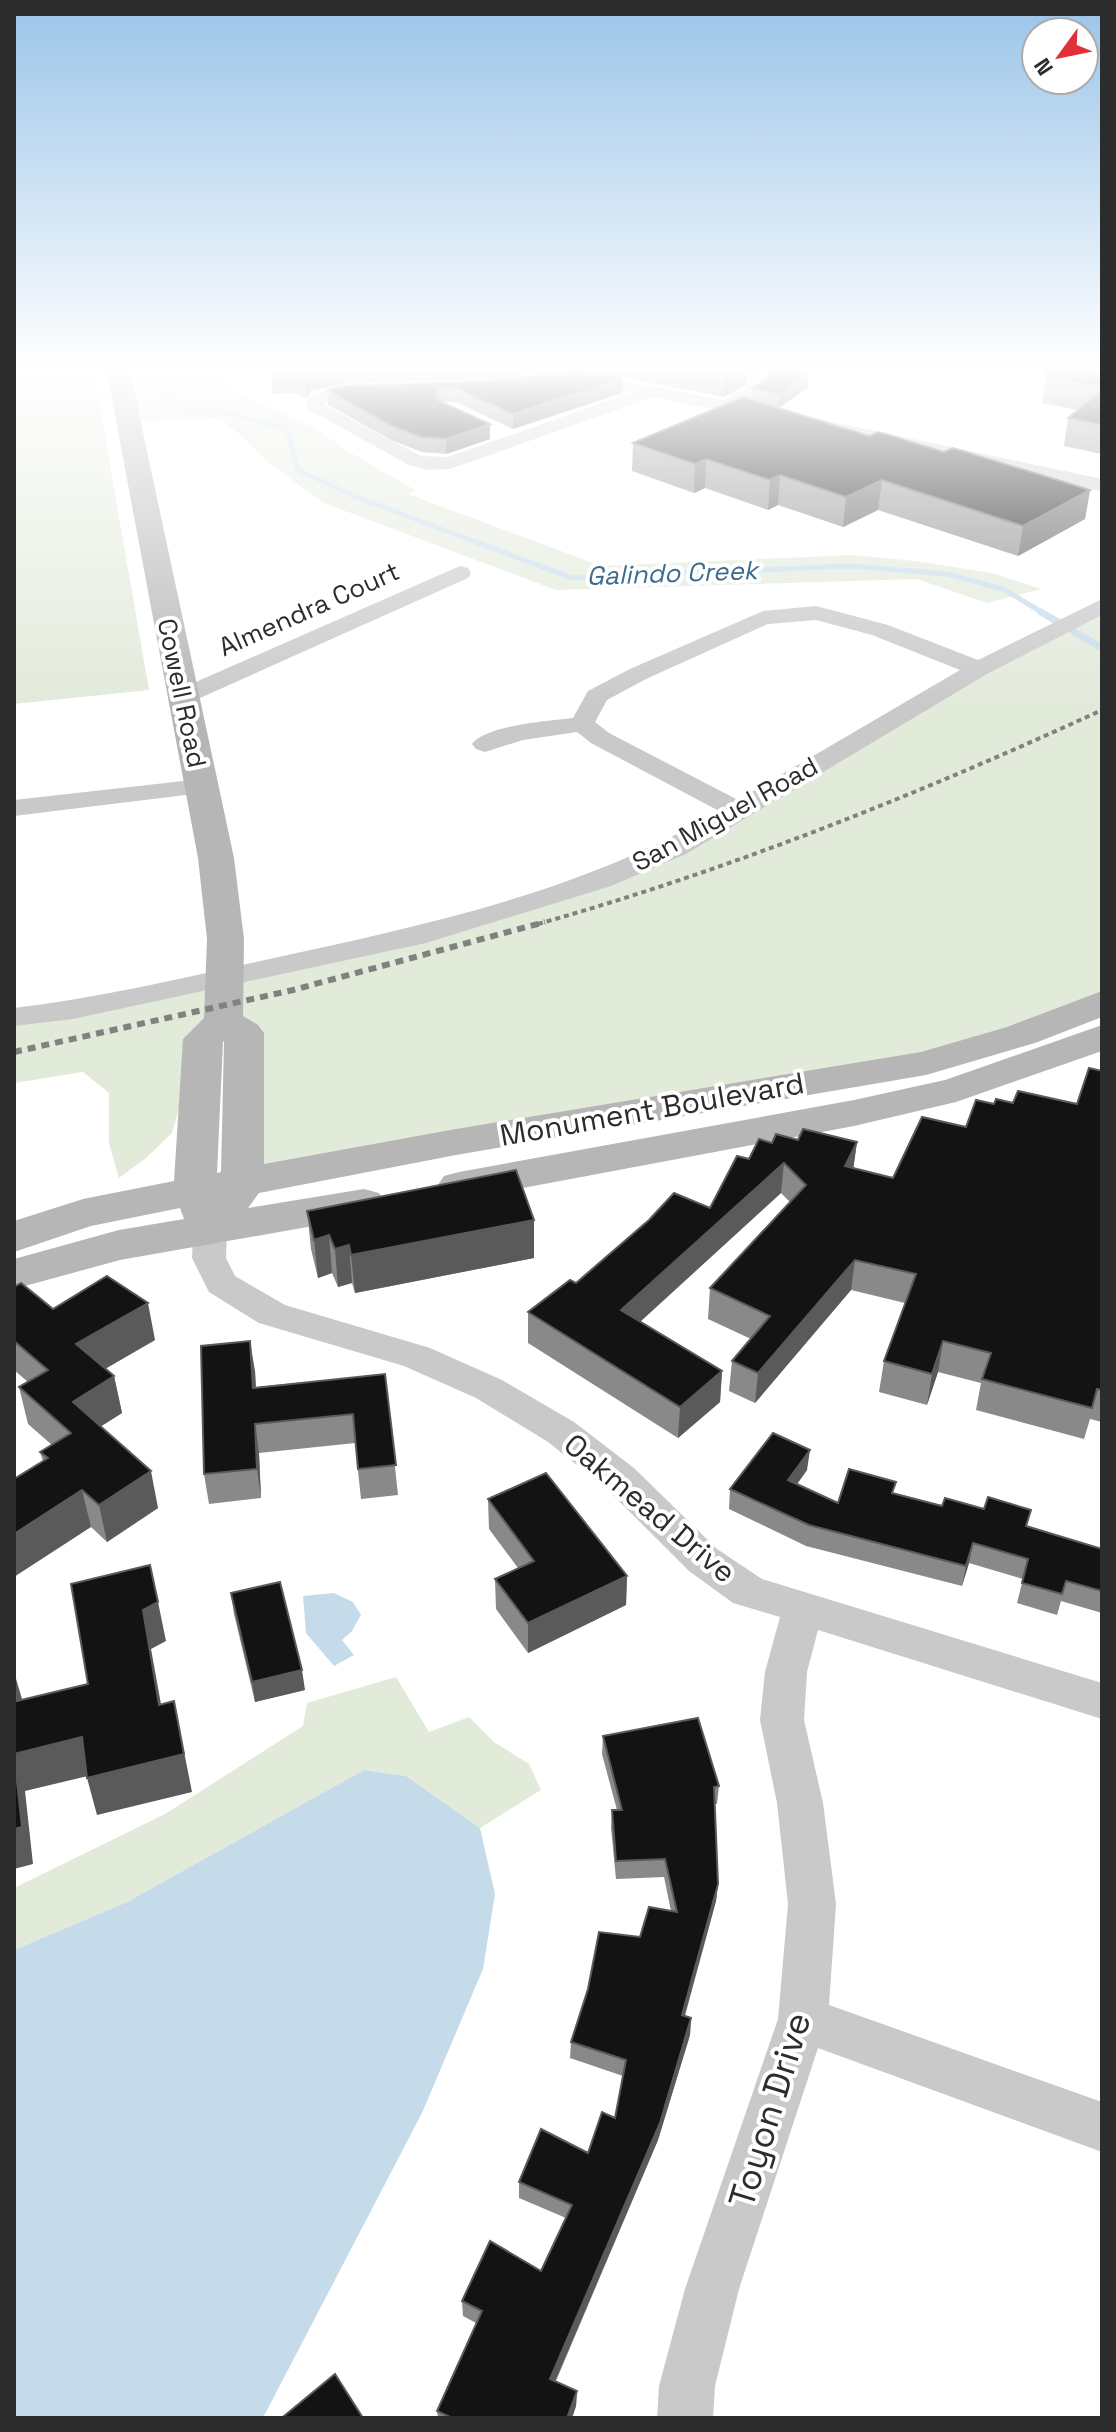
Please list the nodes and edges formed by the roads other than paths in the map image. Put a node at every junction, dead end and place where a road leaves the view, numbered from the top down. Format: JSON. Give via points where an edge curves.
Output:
{"nodes":[{"id":1,"x":139,"y":480,"type":"edge"},
{"id":2,"x":1081,"y":480,"type":"edge"},
{"id":3,"x":1102,"y":485,"type":"edge"},
{"id":4,"x":460,"y":573,"type":"dead end"},
{"id":5,"x":1102,"y":606,"type":"edge"},
{"id":6,"x":979,"y":669,"type":"junction"},
{"id":7,"x":182,"y":697,"type":"junction"},
{"id":8,"x":582,"y":724,"type":"junction"},
{"id":9,"x":485,"y":744,"type":"dead end"},
{"id":10,"x":201,"y":787,"type":"junction"},
{"id":11,"x":14,"y":808,"type":"edge"},
{"id":12,"x":737,"y":810,"type":"junction"},
{"id":13,"x":228,"y":978,"type":"junction"},
{"id":14,"x":1102,"y":1003,"type":"edge"},
{"id":15,"x":14,"y":1017,"type":"edge"},
{"id":16,"x":223,"y":1021,"type":"junction"},
{"id":17,"x":1102,"y":1037,"type":"edge"},
{"id":18,"x":242,"y":1185,"type":"junction"},
{"id":19,"x":203,"y":1211,"type":"junction"},
{"id":20,"x":14,"y":1237,"type":"edge"},
{"id":21,"x":14,"y":1274,"type":"edge"},
{"id":22,"x":803,"y":1609,"type":"junction"},
{"id":23,"x":1102,"y":1701,"type":"edge"},
{"id":24,"x":803,"y":2019,"type":"junction"},
{"id":25,"x":1102,"y":2127,"type":"edge"},
{"id":26,"x":685,"y":2418,"type":"edge"}],
"edges":[{"from":1,"to":7,"type":"street","name":"Cowell Road"},
{"from":2,"to":3,"type":"street"},
{"from":4,"to":7,"type":"street","name":"Almendra Court"},
{"from":5,"to":6,"type":"street","name":"San Miguel Road"},
{"from":6,"to":8,"type":"street","via":[[880,630],[816,613],[763,618],[597,696]]},
{"from":6,"to":12,"type":"street","name":"San Miguel Road"},
{"from":7,"to":10,"type":"street","name":"Cowell Road"},
{"from":8,"to":9,"type":"street"},
{"from":8,"to":12,"type":"street"},
{"from":10,"to":11,"type":"street"},
{"from":10,"to":13,"type":"street","name":"Cowell Road","via":[[218,857]]},
{"from":12,"to":13,"type":"street","name":"San Miguel Road","via":[[676,848],[601,880],[426,934]]},
{"from":13,"to":15,"type":"street","name":"San Miguel Road"},
{"from":13,"to":16,"type":"street","name":"Cowell Road"},
{"from":14,"to":18,"type":"street","name":"Monument Boulevard","via":[[1021,1035],[926,1063],[456,1142]]},
{"from":16,"to":18,"type":"street","via":[[244,1033]]},
{"from":16,"to":19,"type":"street","name":"Cowell Road","via":[[203,1039]]},
{"from":17,"to":19,"type":"street","name":"Monument Boulevard","via":[[956,1090],[839,1116],[410,1195]]},
{"from":18,"to":19,"type":"street"},
{"from":19,"to":20,"type":"street","via":[[83,1213]]},
{"from":19,"to":21,"type":"street","via":[[119,1245]]},
{"from":19,"to":22,"type":"street","name":"Oakmead Drive","via":[[209,1258],[221,1284],[272,1314],[417,1357],[489,1389],[561,1432],[620,1478],[703,1560],[748,1591]]},
{"from":22,"to":23,"type":"street","name":"Oakmead Drive"},
{"from":22,"to":24,"type":"street","name":"Toyon Drive","via":[[786,1672],[782,1720],[800,1803],[812,1904]]},
{"from":24,"to":25,"type":"street"},
{"from":24,"to":26,"type":"street","name":"Toyon Drive","via":[[712,2289],[687,2386]]}]}
